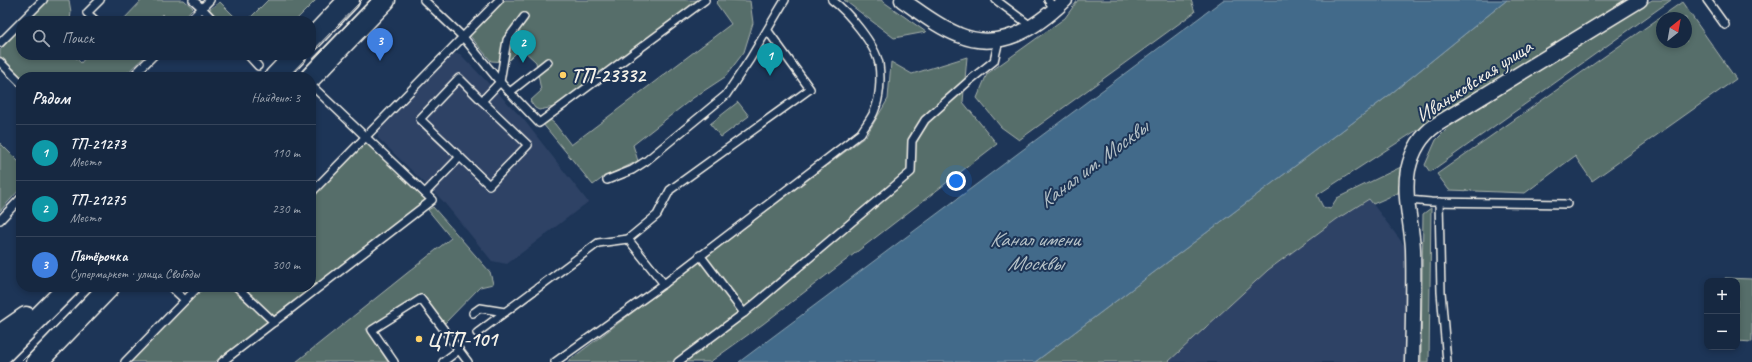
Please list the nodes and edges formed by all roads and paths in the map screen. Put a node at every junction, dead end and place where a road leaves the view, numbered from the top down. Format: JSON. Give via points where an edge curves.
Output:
{"nodes":[{"id":1,"x":43,"y":0,"type":"edge"},
{"id":2,"x":100,"y":0,"type":"edge"},
{"id":3,"x":193,"y":0,"type":"edge"},
{"id":4,"x":210,"y":0,"type":"edge"},
{"id":5,"x":349,"y":0,"type":"edge"},
{"id":6,"x":385,"y":0,"type":"edge"},
{"id":7,"x":424,"y":0,"type":"edge"},
{"id":8,"x":499,"y":0,"type":"edge"},
{"id":9,"x":705,"y":0,"type":"edge"},
{"id":10,"x":786,"y":0,"type":"edge"},
{"id":11,"x":832,"y":0,"type":"edge"},
{"id":12,"x":902,"y":0,"type":"edge"},
{"id":13,"x":996,"y":0,"type":"edge"},
{"id":14,"x":1640,"y":0,"type":"edge"},
{"id":15,"x":1707,"y":0,"type":"edge"},
{"id":16,"x":1056,"y":3,"type":"edge"},
{"id":17,"x":202,"y":8,"type":"junction"},
{"id":18,"x":28,"y":16,"type":"edge"},
{"id":19,"x":90,"y":16,"type":"edge"},
{"id":20,"x":194,"y":16,"type":"edge"},
{"id":21,"x":209,"y":16,"type":"edge"},
{"id":22,"x":524,"y":17,"type":"dead end"},
{"id":23,"x":1725,"y":25,"type":"dead end"},
{"id":24,"x":1032,"y":27,"type":"junction"},
{"id":25,"x":16,"y":28,"type":"edge"},
{"id":26,"x":768,"y":31,"type":"junction"},
{"id":27,"x":316,"y":35,"type":"edge"},
{"id":28,"x":463,"y":37,"type":"junction"},
{"id":29,"x":999,"y":40,"type":"junction"},
{"id":30,"x":0,"y":43,"type":"edge"},
{"id":31,"x":149,"y":60,"type":"edge"},
{"id":32,"x":253,"y":60,"type":"edge"},
{"id":33,"x":291,"y":60,"type":"edge"},
{"id":34,"x":0,"y":62,"type":"edge"},
{"id":35,"x":548,"y":62,"type":"dead end"},
{"id":36,"x":258,"y":66,"type":"dead end"},
{"id":37,"x":137,"y":72,"type":"edge"},
{"id":38,"x":280,"y":72,"type":"edge"},
{"id":39,"x":316,"y":72,"type":"edge"},
{"id":40,"x":16,"y":78,"type":"edge"},
{"id":41,"x":500,"y":82,"type":"junction"},
{"id":42,"x":316,"y":90,"type":"edge"},
{"id":43,"x":510,"y":92,"type":"junction"},
{"id":44,"x":482,"y":101,"type":"junction"},
{"id":45,"x":365,"y":137,"type":"junction"},
{"id":46,"x":460,"y":157,"type":"junction"},
{"id":47,"x":606,"y":180,"type":"dead end"},
{"id":48,"x":316,"y":188,"type":"edge"},
{"id":49,"x":425,"y":193,"type":"junction"},
{"id":50,"x":1408,"y":200,"type":"junction"},
{"id":51,"x":1440,"y":202,"type":"junction"},
{"id":52,"x":16,"y":203,"type":"edge"},
{"id":53,"x":1567,"y":204,"type":"dead end"},
{"id":54,"x":0,"y":220,"type":"edge"},
{"id":55,"x":628,"y":239,"type":"junction"},
{"id":56,"x":700,"y":255,"type":"junction"},
{"id":57,"x":664,"y":284,"type":"junction"},
{"id":58,"x":316,"y":290,"type":"edge"},
{"id":59,"x":62,"y":292,"type":"edge"},
{"id":60,"x":64,"y":292,"type":"edge"},
{"id":61,"x":104,"y":292,"type":"edge"},
{"id":62,"x":176,"y":292,"type":"edge"},
{"id":63,"x":193,"y":292,"type":"edge"},
{"id":64,"x":242,"y":292,"type":"edge"},
{"id":65,"x":313,"y":292,"type":"edge"},
{"id":66,"x":185,"y":300,"type":"junction"},
{"id":67,"x":505,"y":312,"type":"junction"},
{"id":68,"x":474,"y":313,"type":"dead end"},
{"id":69,"x":744,"y":313,"type":"junction"},
{"id":70,"x":274,"y":322,"type":"junction"},
{"id":71,"x":477,"y":333,"type":"dead end"},
{"id":72,"x":0,"y":335,"type":"edge"},
{"id":73,"x":59,"y":340,"type":"junction"},
{"id":74,"x":459,"y":350,"type":"junction"},
{"id":75,"x":0,"y":356,"type":"edge"},
{"id":76,"x":38,"y":362,"type":"edge"},
{"id":77,"x":44,"y":362,"type":"edge"},
{"id":78,"x":125,"y":362,"type":"edge"},
{"id":79,"x":222,"y":362,"type":"edge"},
{"id":80,"x":394,"y":362,"type":"edge"},
{"id":81,"x":443,"y":362,"type":"edge"},
{"id":82,"x":468,"y":362,"type":"edge"},
{"id":83,"x":555,"y":362,"type":"edge"},
{"id":84,"x":678,"y":362,"type":"edge"},
{"id":85,"x":1412,"y":362,"type":"edge"},
{"id":86,"x":1447,"y":362,"type":"edge"}],
"edges":[{"from":1,"to":18,"type":"lane"},
{"from":2,"to":19,"type":"lane","via":[[87,13]]},
{"from":3,"to":17,"type":"lane"},
{"from":4,"to":17,"type":"lane"},
{"from":5,"to":27,"type":"main road"},
{"from":6,"to":39,"type":"main road"},
{"from":7,"to":28,"type":"lane"},
{"from":8,"to":28,"type":"lane"},
{"from":9,"to":43,"type":"lane","via":[[539,123]]},
{"from":10,"to":26,"type":"lane"},
{"from":11,"to":56,"type":"lane","via":[[860,30],[879,64],[880,90],[874,112],[861,133]]},
{"from":12,"to":29,"type":"street","via":[[959,35],[983,41]]},
{"from":13,"to":24,"type":"lane"},
{"from":14,"to":50,"type":"street","name":"Иваньковская улица","via":[[1427,131],[1412,155],[1408,172]]},
{"from":15,"to":23,"type":"lane"},
{"from":16,"to":24,"type":"street"},
{"from":17,"to":20,"type":"lane"},
{"from":17,"to":21,"type":"lane"},
{"from":22,"to":41,"type":"lane","via":[[507,40]]},
{"from":24,"to":29,"type":"street","via":[[1016,36]]},
{"from":25,"to":30,"type":"lane"},
{"from":26,"to":47,"type":"lane","via":[[726,95],[632,170]]},
{"from":26,"to":55,"type":"lane","via":[[810,89],[670,190],[657,215]]},
{"from":28,"to":41,"type":"lane"},
{"from":28,"to":45,"type":"lane"},
{"from":29,"to":69,"type":"lane","via":[[994,61],[925,120],[912,141],[911,172]]},
{"from":31,"to":37,"type":"lane"},
{"from":32,"to":36,"type":"lane"},
{"from":33,"to":38,"type":"main road"},
{"from":34,"to":40,"type":"lane"},
{"from":35,"to":43,"type":"lane"},
{"from":41,"to":43,"type":"lane"},
{"from":41,"to":44,"type":"lane"},
{"from":42,"to":45,"type":"lane"},
{"from":44,"to":46,"type":"lane","via":[[459,78],[420,119]]},
{"from":44,"to":46,"type":"lane","via":[[528,145],[489,185]]},
{"from":45,"to":48,"type":"lane"},
{"from":45,"to":49,"type":"lane"},
{"from":46,"to":49,"type":"lane"},
{"from":49,"to":58,"type":"lane","via":[[432,200]]},
{"from":50,"to":51,"type":"lane"},
{"from":50,"to":85,"type":"street","name":"Иваньковская улица","via":[[1413,250]]},
{"from":51,"to":53,"type":"lane"},
{"from":51,"to":86,"type":"lane","via":[[1441,299]]},
{"from":52,"to":54,"type":"lane"},
{"from":55,"to":57,"type":"lane"},
{"from":55,"to":67,"type":"lane","via":[[598,243]]},
{"from":56,"to":57,"type":"lane"},
{"from":56,"to":69,"type":"lane"},
{"from":57,"to":83,"type":"lane"},
{"from":59,"to":72,"type":"main road"},
{"from":60,"to":75,"type":"main road"},
{"from":61,"to":73,"type":"main road"},
{"from":62,"to":66,"type":"lane"},
{"from":63,"to":66,"type":"lane"},
{"from":64,"to":70,"type":"lane"},
{"from":65,"to":70,"type":"lane"},
{"from":66,"to":78,"type":"lane"},
{"from":67,"to":68,"type":"lane","via":[[480,308]]},
{"from":67,"to":71,"type":"lane"},
{"from":69,"to":84,"type":"lane"},
{"from":70,"to":79,"type":"lane"},
{"from":73,"to":76,"type":"main road"},
{"from":73,"to":77,"type":"main road"},
{"from":74,"to":80,"type":"lane","via":[[421,299],[372,330]]},
{"from":74,"to":81,"type":"lane"},
{"from":74,"to":82,"type":"lane"}]}
